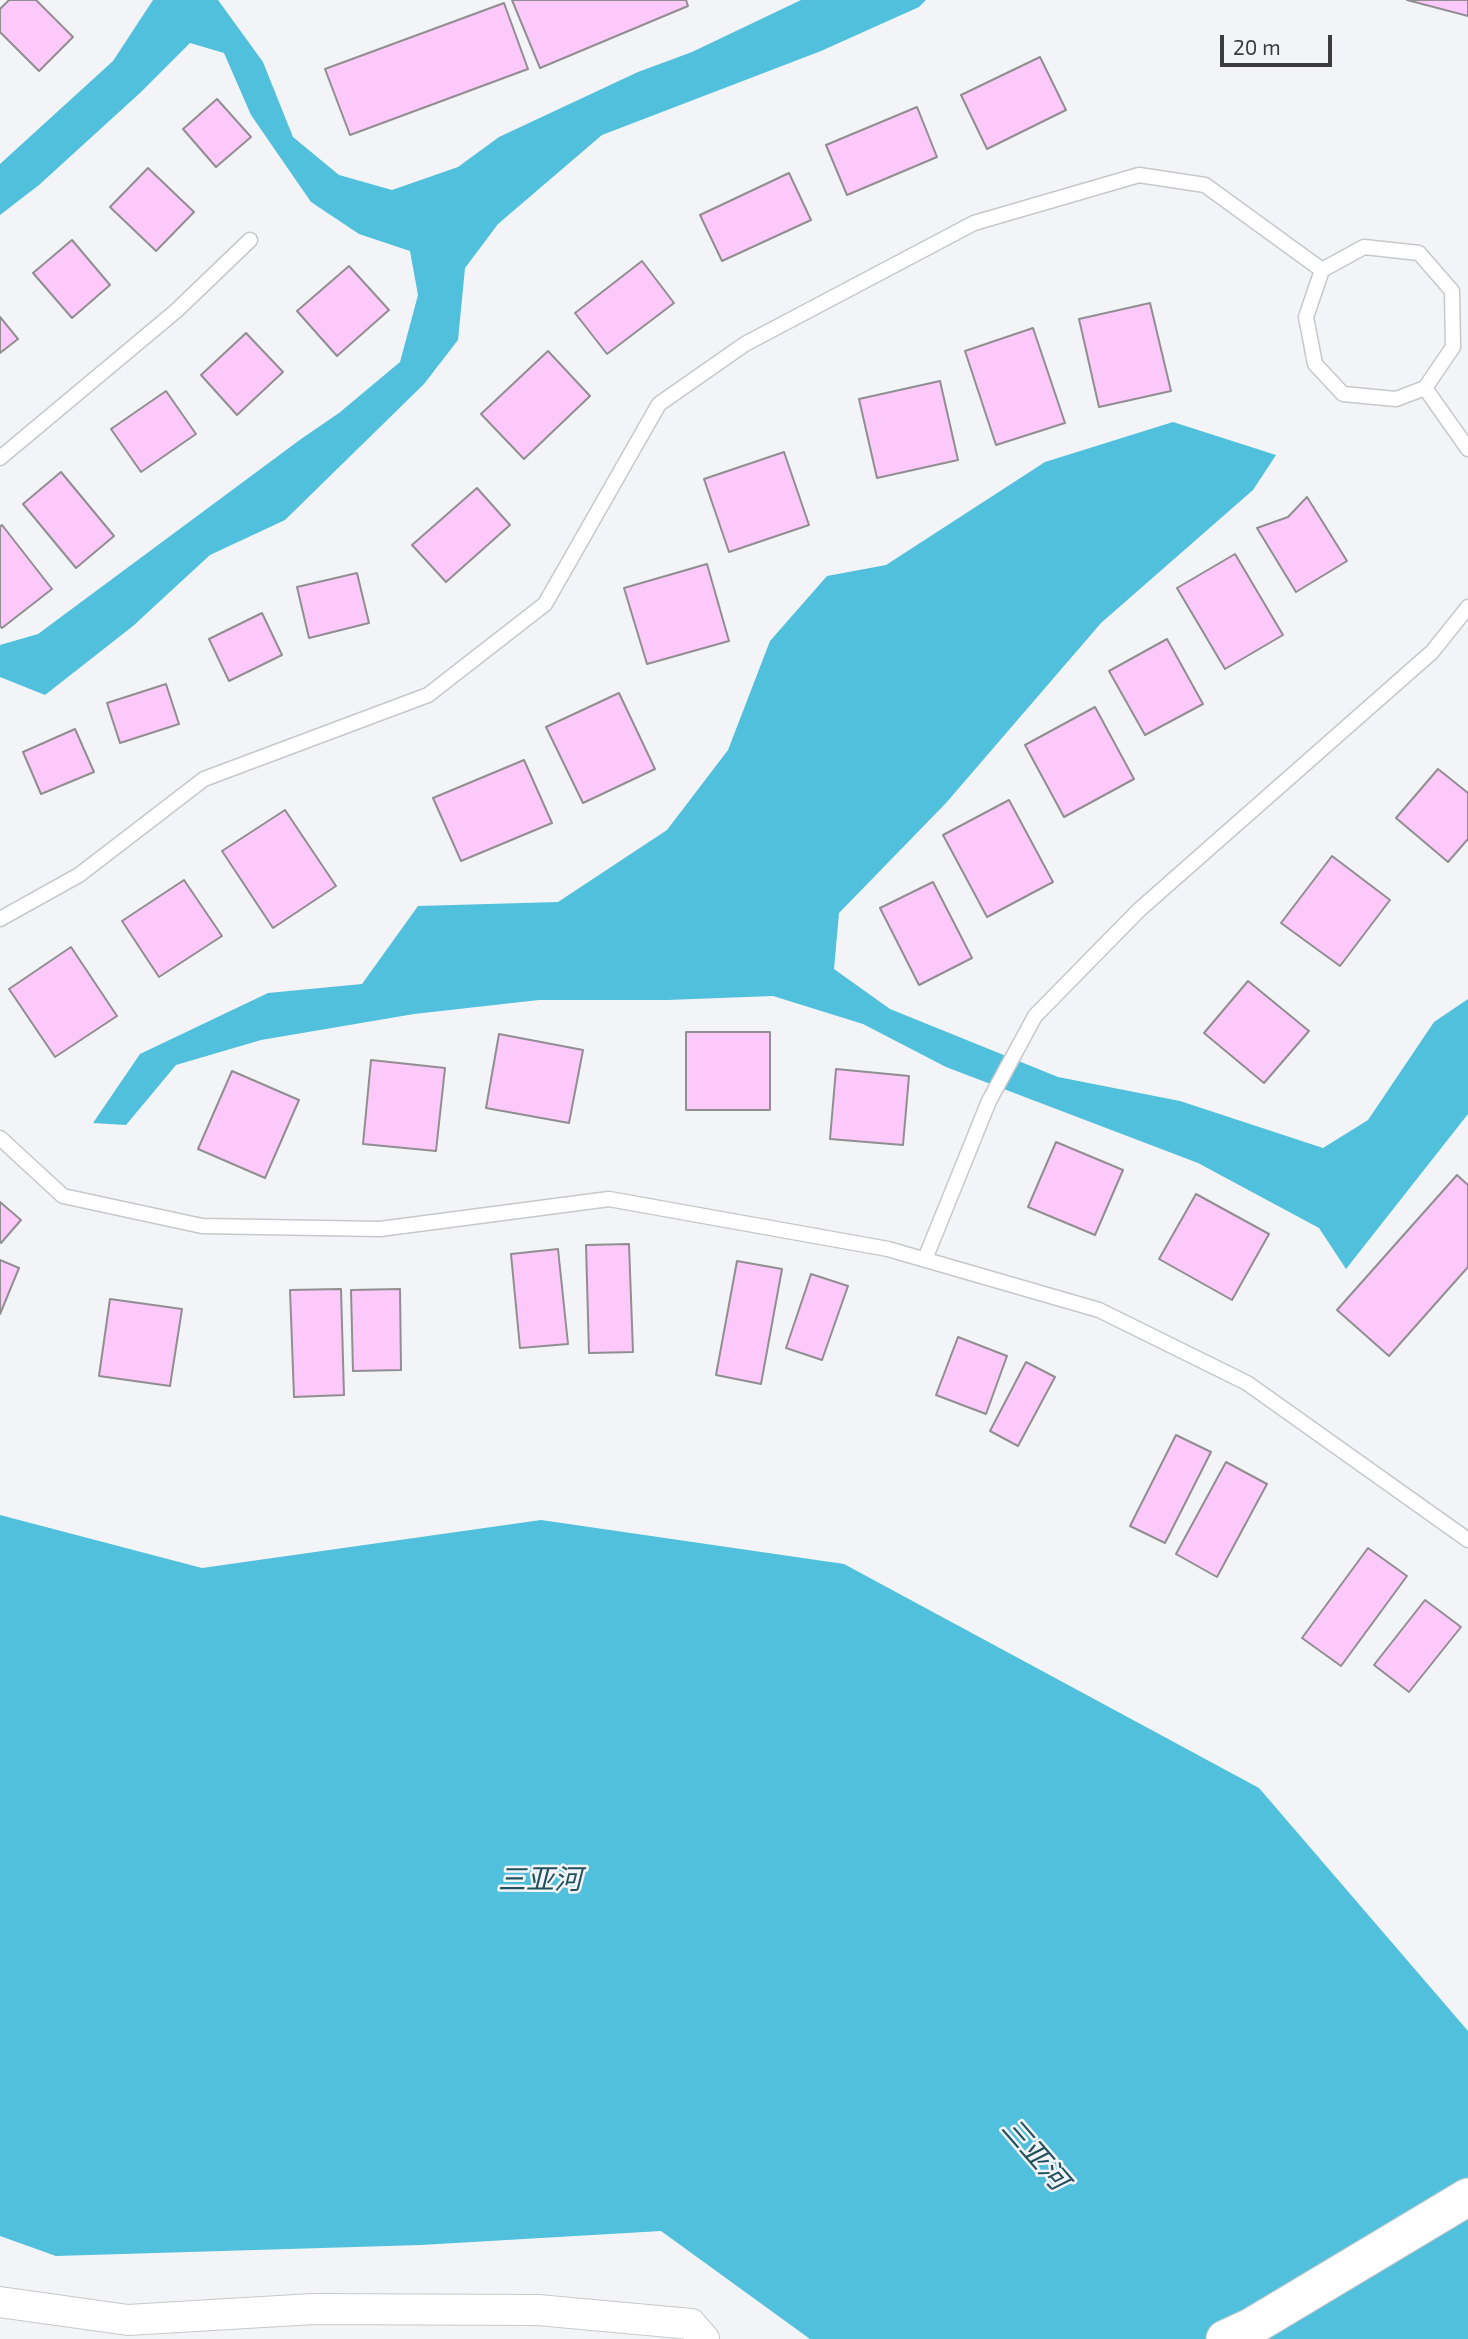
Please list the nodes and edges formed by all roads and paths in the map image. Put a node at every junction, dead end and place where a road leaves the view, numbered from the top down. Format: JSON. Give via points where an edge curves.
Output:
{"nodes":[{"id":1,"x":250,"y":240,"type":"dead end"},
{"id":2,"x":1322,"y":270,"type":"junction"},
{"id":3,"x":1425,"y":388,"type":"junction"},
{"id":4,"x":1468,"y":449,"type":"edge"},
{"id":5,"x":0,"y":458,"type":"edge"},
{"id":6,"x":1468,"y":607,"type":"edge"},
{"id":7,"x":0,"y":919,"type":"edge"},
{"id":8,"x":0,"y":1138,"type":"edge"},
{"id":9,"x":925,"y":1259,"type":"junction"},
{"id":10,"x":1468,"y":1540,"type":"edge"},
{"id":11,"x":1468,"y":2197,"type":"edge"},
{"id":12,"x":0,"y":2302,"type":"edge"},
{"id":13,"x":704,"y":2339,"type":"edge"},
{"id":14,"x":1225,"y":2339,"type":"edge"}],
"edges":[{"from":1,"to":5,"type":"lane","via":[[176,311]]},
{"from":2,"to":3,"type":"lane","via":[[1306,317],[1315,364],[1343,394],[1396,399]]},
{"from":2,"to":3,"type":"lane","via":[[1364,247],[1419,253],[1436,272],[1452,291],[1453,347]]},
{"from":2,"to":7,"type":"lane","via":[[1205,185],[1139,175],[974,223],[746,344],[659,404],[545,604],[428,695],[204,779],[79,875]]},
{"from":3,"to":4,"type":"lane"},
{"from":6,"to":9,"type":"lane","via":[[1432,652],[1139,909],[1035,1016],[989,1101]]},
{"from":8,"to":9,"type":"lane","via":[[62,1196],[202,1226],[380,1229],[609,1199]]},
{"from":9,"to":10,"type":"lane","via":[[1099,1310],[1247,1383]]},
{"from":11,"to":14,"type":"street"},
{"from":12,"to":13,"type":"street","via":[[128,2320],[313,2309],[538,2310],[691,2324]]}]}
